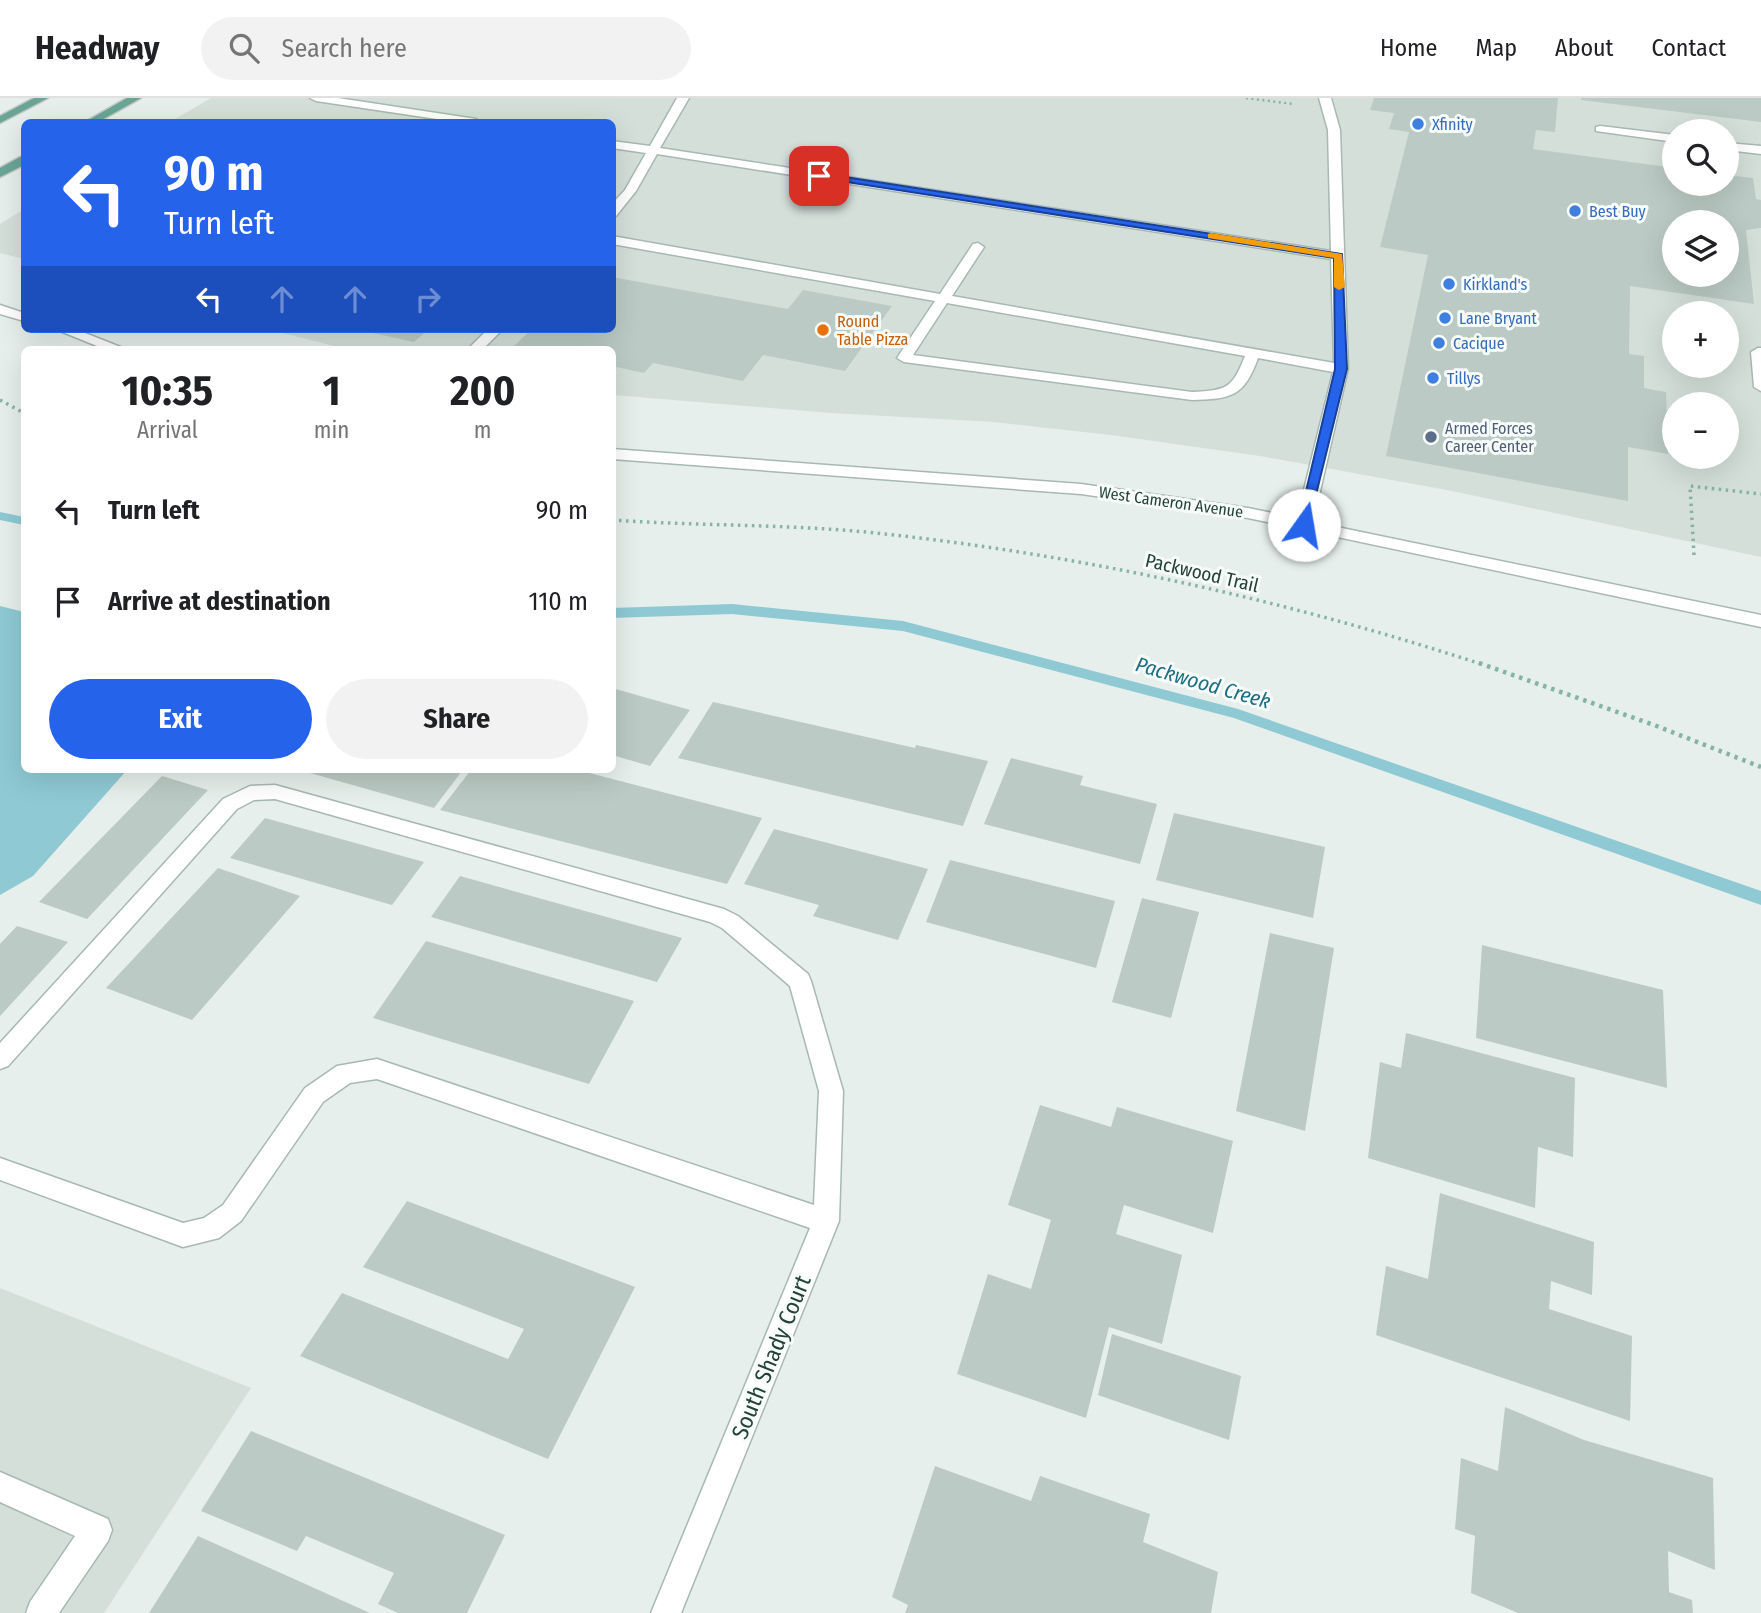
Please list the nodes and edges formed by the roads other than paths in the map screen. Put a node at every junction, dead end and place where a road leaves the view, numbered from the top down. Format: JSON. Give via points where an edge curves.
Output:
{"nodes":[{"id":1,"x":42,"y":98,"type":"edge"},
{"id":2,"x":135,"y":98,"type":"edge"},
{"id":3,"x":316,"y":98,"type":"edge"},
{"id":4,"x":425,"y":98,"type":"edge"},
{"id":5,"x":682,"y":98,"type":"edge"},
{"id":6,"x":1325,"y":98,"type":"edge"},
{"id":7,"x":405,"y":112,"type":"junction"},
{"id":8,"x":96,"y":119,"type":"edge"},
{"id":9,"x":394,"y":119,"type":"edge"},
{"id":10,"x":455,"y":119,"type":"edge"},
{"id":11,"x":0,"y":120,"type":"edge"},
{"id":12,"x":1600,"y":130,"type":"dead end"},
{"id":13,"x":1662,"y":137,"type":"edge"},
{"id":14,"x":616,"y":145,"type":"edge"},
{"id":15,"x":1739,"y":147,"type":"edge"},
{"id":16,"x":654,"y":150,"type":"junction"},
{"id":17,"x":1761,"y":150,"type":"edge"},
{"id":18,"x":21,"y":162,"type":"edge"},
{"id":19,"x":0,"y":173,"type":"edge"},
{"id":20,"x":616,"y":189,"type":"edge"},
{"id":21,"x":630,"y":191,"type":"junction"},
{"id":22,"x":616,"y":208,"type":"edge"},
{"id":23,"x":616,"y":241,"type":"edge"},
{"id":24,"x":978,"y":247,"type":"dead end"},
{"id":25,"x":1339,"y":256,"type":"junction"},
{"id":26,"x":943,"y":300,"type":"junction"},
{"id":27,"x":0,"y":309,"type":"edge"},
{"id":28,"x":21,"y":316,"type":"edge"},
{"id":29,"x":73,"y":333,"type":"edge"},
{"id":30,"x":492,"y":333,"type":"edge"},
{"id":31,"x":110,"y":346,"type":"edge"},
{"id":32,"x":478,"y":346,"type":"edge"},
{"id":33,"x":1761,"y":352,"type":"edge"},
{"id":34,"x":1253,"y":353,"type":"junction"},
{"id":35,"x":1341,"y":369,"type":"junction"},
{"id":36,"x":1761,"y":387,"type":"edge"},
{"id":37,"x":616,"y":454,"type":"edge"},
{"id":38,"x":1304,"y":525,"type":"junction"},
{"id":39,"x":1761,"y":621,"type":"edge"},
{"id":40,"x":0,"y":1059,"type":"edge"},
{"id":41,"x":0,"y":1169,"type":"edge"},
{"id":42,"x":826,"y":1221,"type":"junction"},
{"id":43,"x":0,"y":1487,"type":"edge"},
{"id":44,"x":41,"y":1613,"type":"edge"},
{"id":45,"x":666,"y":1613,"type":"edge"}],
"edges":[{"from":1,"to":11,"type":"main road"},
{"from":2,"to":8,"type":"main road"},
{"from":3,"to":7,"type":"street"},
{"from":4,"to":7,"type":"street"},
{"from":5,"to":16,"type":"street"},
{"from":6,"to":25,"type":"street","via":[[1334,130]]},
{"from":7,"to":9,"type":"street"},
{"from":7,"to":10,"type":"street"},
{"from":12,"to":13,"type":"street"},
{"from":14,"to":16,"type":"street"},
{"from":15,"to":17,"type":"street"},
{"from":16,"to":21,"type":"street"},
{"from":16,"to":25,"type":"street"},
{"from":18,"to":19,"type":"main road"},
{"from":20,"to":21,"type":"street"},
{"from":21,"to":22,"type":"street"},
{"from":23,"to":26,"type":"street"},
{"from":24,"to":26,"type":"street"},
{"from":25,"to":35,"type":"street"},
{"from":26,"to":34,"type":"street"},
{"from":26,"to":34,"type":"street","via":[[904,358],[1192,396],[1224,395],[1241,385]]},
{"from":27,"to":28,"type":"street"},
{"from":29,"to":31,"type":"street"},
{"from":30,"to":32,"type":"street"},
{"from":33,"to":36,"type":"street"},
{"from":34,"to":35,"type":"street"},
{"from":35,"to":38,"type":"street"},
{"from":37,"to":38,"type":"street","name":"West Cameron Avenue","via":[[1081,489]]},
{"from":38,"to":39,"type":"street","name":"West Cameron Avenue"},
{"from":40,"to":42,"type":"street","name":"South Shady Court","via":[[230,804],[250,793],[275,792],[730,922],[800,981],[831,1091]]},
{"from":41,"to":42,"type":"street","via":[[183,1235],[210,1229],[232,1213],[314,1095],[345,1073],[377,1069]]},
{"from":42,"to":45,"type":"street","name":"South Shady Court"},
{"from":43,"to":44,"type":"street","via":[[97,1530]]}]}
